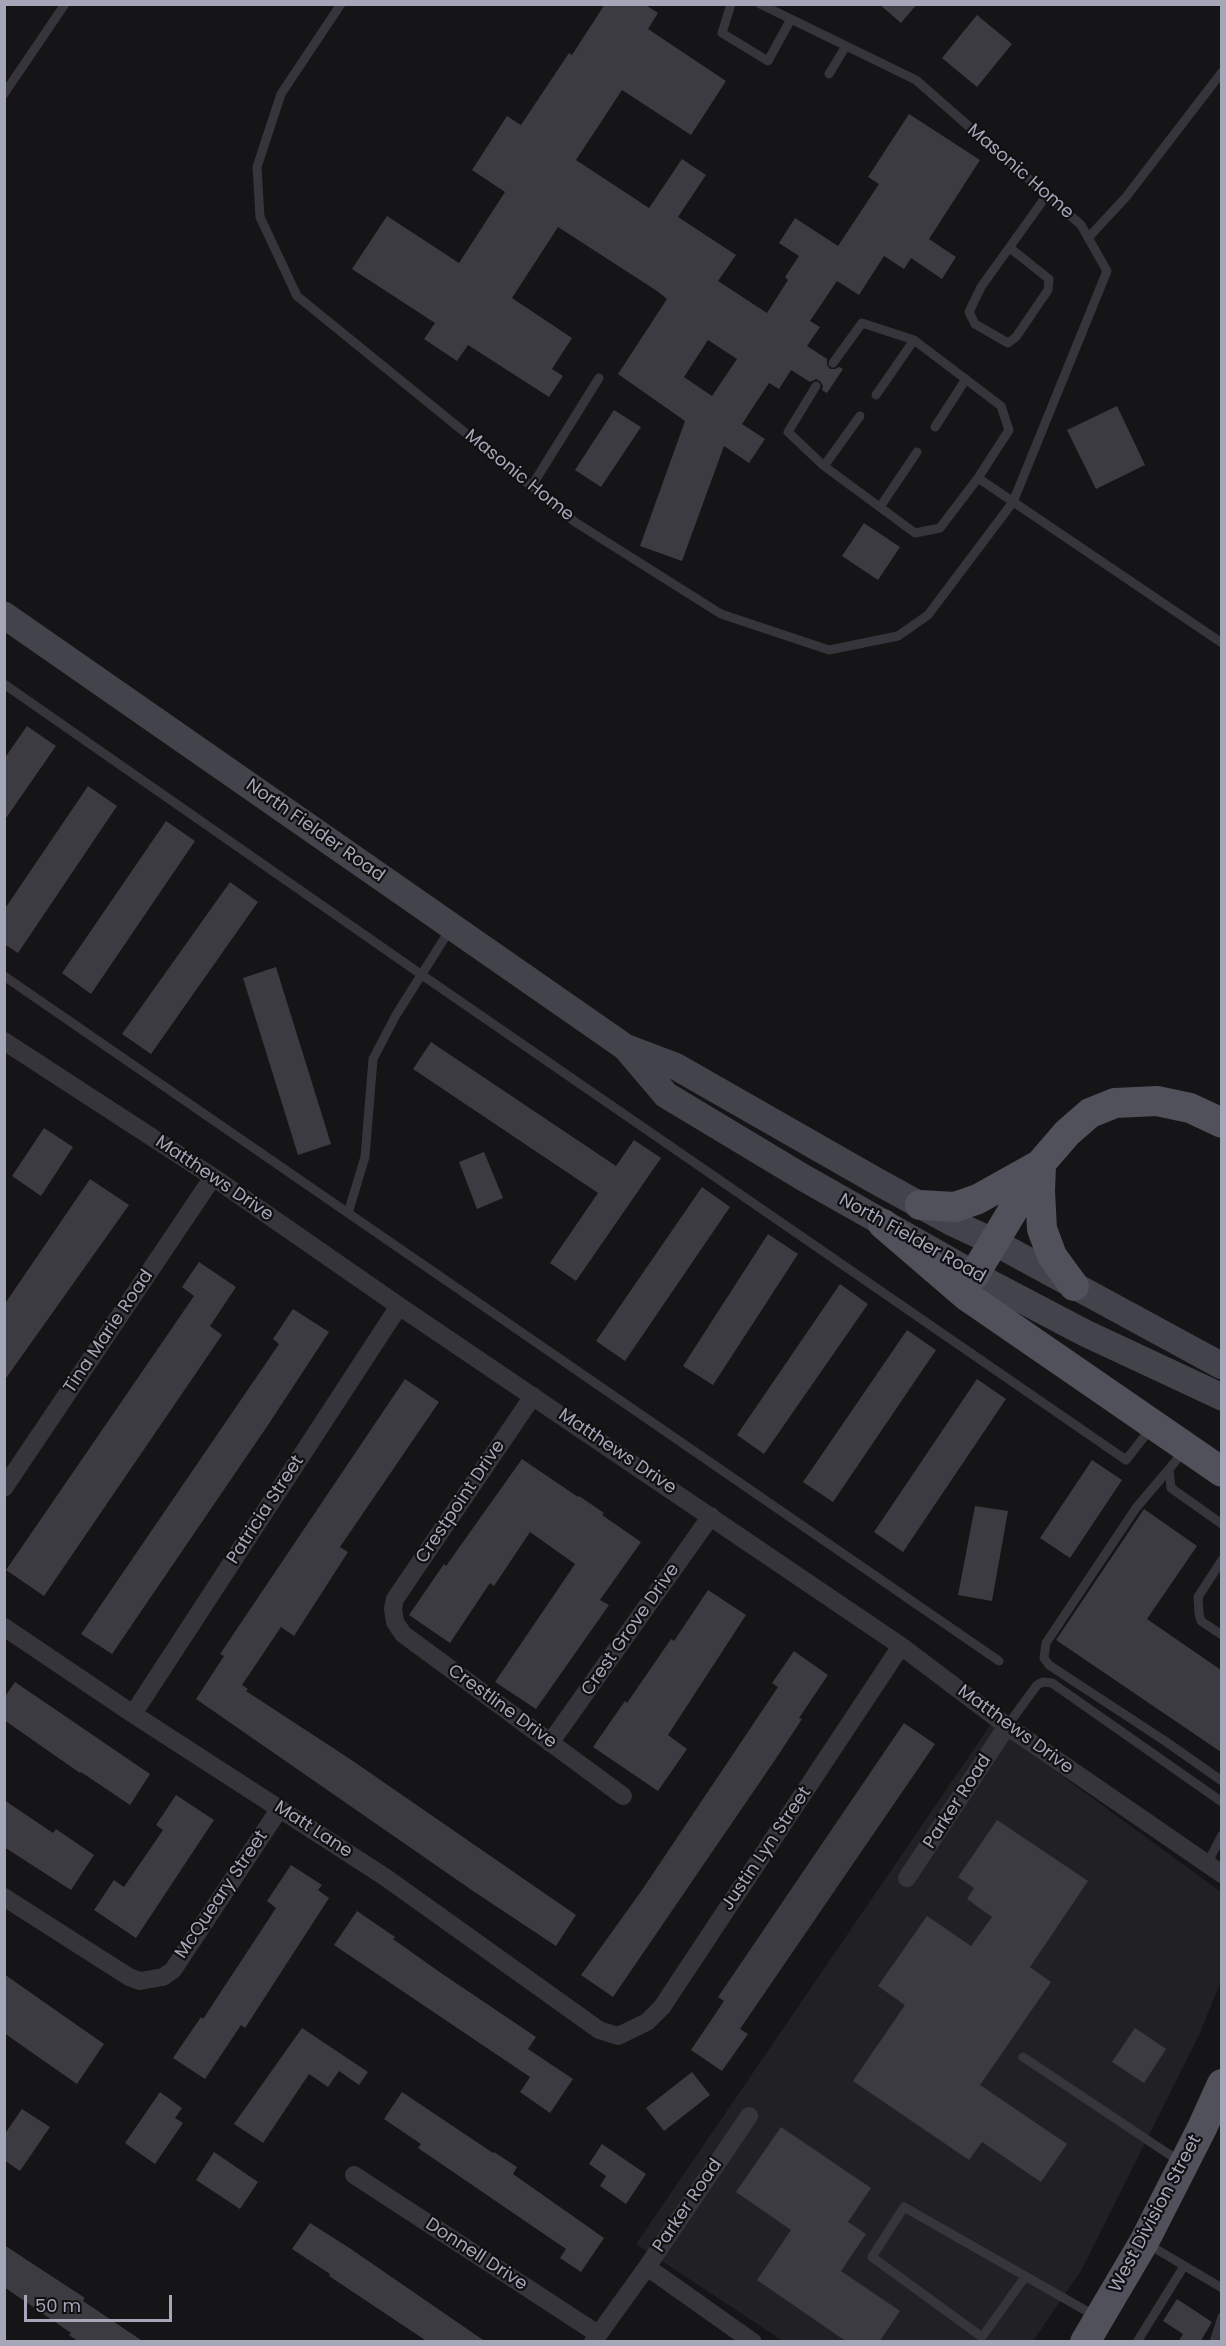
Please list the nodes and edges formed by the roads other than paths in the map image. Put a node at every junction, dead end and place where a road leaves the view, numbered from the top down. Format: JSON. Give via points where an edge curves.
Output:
{"nodes":[{"id":1,"x":66,"y":4,"type":"edge"},
{"id":2,"x":731,"y":4,"type":"edge"},
{"id":3,"x":760,"y":4,"type":"edge"},
{"id":4,"x":340,"y":5,"type":"edge"},
{"id":5,"x":791,"y":19,"type":"junction"},
{"id":6,"x":846,"y":46,"type":"junction"},
{"id":7,"x":1221,"y":72,"type":"edge"},
{"id":8,"x":829,"y":74,"type":"dead end"},
{"id":9,"x":4,"y":94,"type":"edge"},
{"id":10,"x":1047,"y":195,"type":"junction"},
{"id":11,"x":1088,"y":238,"type":"junction"},
{"id":12,"x":1010,"y":248,"type":"junction"},
{"id":13,"x":914,"y":340,"type":"junction"},
{"id":14,"x":833,"y":363,"type":"dead end"},
{"id":15,"x":599,"y":378,"type":"dead end"},
{"id":16,"x":966,"y":379,"type":"junction"},
{"id":17,"x":816,"y":386,"type":"dead end"},
{"id":18,"x":876,"y":395,"type":"dead end"},
{"id":19,"x":860,"y":416,"type":"dead end"},
{"id":20,"x":935,"y":427,"type":"dead end"},
{"id":21,"x":917,"y":452,"type":"dead end"},
{"id":22,"x":824,"y":466,"type":"junction"},
{"id":23,"x":978,"y":478,"type":"junction"},
{"id":24,"x":531,"y":487,"type":"junction"},
{"id":25,"x":1013,"y":502,"type":"junction"},
{"id":26,"x":880,"y":507,"type":"junction"},
{"id":27,"x":4,"y":615,"type":"edge"},
{"id":28,"x":1221,"y":643,"type":"edge"},
{"id":29,"x":4,"y":684,"type":"edge"},
{"id":30,"x":452,"y":926,"type":"junction"},
{"id":31,"x":422,"y":975,"type":"junction"},
{"id":32,"x":4,"y":976,"type":"edge"},
{"id":33,"x":4,"y":1041,"type":"edge"},
{"id":34,"x":625,"y":1047,"type":"junction"},
{"id":35,"x":1221,"y":1124,"type":"edge"},
{"id":36,"x":1042,"y":1162,"type":"junction"},
{"id":37,"x":213,"y":1177,"type":"junction"},
{"id":38,"x":920,"y":1205,"type":"junction"},
{"id":39,"x":348,"y":1213,"type":"junction"},
{"id":40,"x":883,"y":1224,"type":"junction"},
{"id":41,"x":994,"y":1242,"type":"junction"},
{"id":42,"x":975,"y":1275,"type":"junction"},
{"id":43,"x":1074,"y":1286,"type":"junction"},
{"id":44,"x":399,"y":1306,"type":"junction"},
{"id":45,"x":1221,"y":1366,"type":"edge"},
{"id":46,"x":533,"y":1396,"type":"junction"},
{"id":47,"x":1221,"y":1397,"type":"edge"},
{"id":48,"x":1154,"y":1425,"type":"junction"},
{"id":49,"x":1178,"y":1458,"type":"junction"},
{"id":50,"x":1221,"y":1472,"type":"edge"},
{"id":51,"x":4,"y":1488,"type":"edge"},
{"id":52,"x":711,"y":1516,"type":"junction"},
{"id":53,"x":1221,"y":1524,"type":"edge"},
{"id":54,"x":1221,"y":1560,"type":"edge"},
{"id":55,"x":393,"y":1609,"type":"joint"},
{"id":56,"x":4,"y":1627,"type":"edge"},
{"id":57,"x":1221,"y":1635,"type":"edge"},
{"id":58,"x":902,"y":1646,"type":"junction"},
{"id":59,"x":999,"y":1661,"type":"dead end"},
{"id":60,"x":133,"y":1714,"type":"junction"},
{"id":61,"x":1007,"y":1726,"type":"junction"},
{"id":62,"x":550,"y":1743,"type":"junction"},
{"id":63,"x":1221,"y":1781,"type":"edge"},
{"id":64,"x":623,"y":1796,"type":"dead end"},
{"id":65,"x":1221,"y":1802,"type":"edge"},
{"id":66,"x":280,"y":1808,"type":"junction"},
{"id":67,"x":1221,"y":1835,"type":"edge"},
{"id":68,"x":1214,"y":1869,"type":"edge"},
{"id":69,"x":908,"y":1878,"type":"dead end"},
{"id":70,"x":4,"y":1897,"type":"edge"},
{"id":71,"x":618,"y":2037,"type":"joint"},
{"id":72,"x":1023,"y":2057,"type":"dead end"},
{"id":73,"x":1221,"y":2084,"type":"edge"},
{"id":74,"x":749,"y":2116,"type":"dead end"},
{"id":75,"x":1184,"y":2164,"type":"junction"},
{"id":76,"x":354,"y":2175,"type":"dead end"},
{"id":77,"x":1144,"y":2242,"type":"junction"},
{"id":78,"x":647,"y":2266,"type":"junction"},
{"id":79,"x":1184,"y":2266,"type":"junction"},
{"id":80,"x":1025,"y":2277,"type":"junction"},
{"id":81,"x":1221,"y":2288,"type":"edge"},
{"id":82,"x":1221,"y":2317,"type":"edge"},
{"id":83,"x":1092,"y":2330,"type":"edge"},
{"id":84,"x":596,"y":2338,"type":"edge"},
{"id":85,"x":753,"y":2342,"type":"edge"},
{"id":86,"x":1137,"y":2342,"type":"edge"},
{"id":87,"x":1214,"y":2342,"type":"edge"}],
"edges":[{"from":1,"to":9,"type":"lane"},
{"from":2,"to":5,"type":"lane","via":[[722,33],[768,61]]},
{"from":3,"to":5,"type":"lane","name":"Masonic Home"},
{"from":4,"to":24,"type":"lane","name":"Masonic Home","via":[[281,94],[257,167],[260,217],[297,296]]},
{"from":5,"to":6,"type":"lane","name":"Masonic Home"},
{"from":6,"to":8,"type":"lane"},
{"from":6,"to":10,"type":"lane","name":"Masonic Home","via":[[916,80]]},
{"from":7,"to":11,"type":"lane","via":[[1126,197]]},
{"from":10,"to":11,"type":"lane","name":"Masonic Home","via":[[1081,225]]},
{"from":10,"to":12,"type":"lane"},
{"from":11,"to":25,"type":"lane","name":"Masonic Home","via":[[1107,271]]},
{"from":12,"to":12,"type":"lane","via":[[981,287],[969,312],[975,324],[1008,343],[1048,290],[1049,279]]},
{"from":13,"to":14,"type":"lane","via":[[862,323]]},
{"from":13,"to":16,"type":"lane"},
{"from":13,"to":18,"type":"lane"},
{"from":15,"to":24,"type":"lane"},
{"from":16,"to":20,"type":"lane"},
{"from":16,"to":23,"type":"lane","via":[[1001,406],[1009,430]]},
{"from":17,"to":22,"type":"lane","via":[[788,432]]},
{"from":19,"to":22,"type":"lane"},
{"from":21,"to":26,"type":"lane"},
{"from":22,"to":26,"type":"lane"},
{"from":23,"to":25,"type":"lane"},
{"from":23,"to":26,"type":"lane","via":[[940,528],[915,532]]},
{"from":24,"to":25,"type":"lane","name":"Masonic Home","via":[[575,522],[721,614],[828,650],[898,636],[928,615]]},
{"from":25,"to":28,"type":"lane"},
{"from":27,"to":30,"type":"main road","name":"North Fielder Road"},
{"from":29,"to":31,"type":"lane"},
{"from":30,"to":31,"type":"lane"},
{"from":30,"to":34,"type":"main road","name":"North Fielder Road"},
{"from":31,"to":39,"type":"lane","via":[[373,1059],[365,1157]]},
{"from":31,"to":48,"type":"lane","via":[[1126,1460]]},
{"from":32,"to":39,"type":"lane"},
{"from":33,"to":37,"type":"street","name":"Matthews Drive"},
{"from":34,"to":38,"type":"main road","name":"North Fielder Road","via":[[675,1066]]},
{"from":34,"to":40,"type":"main road","name":"North Fielder Road","via":[[666,1095]]},
{"from":35,"to":36,"type":"main road","via":[[1190,1108],[1157,1101],[1115,1103],[1090,1113]]},
{"from":36,"to":38,"type":"main road","via":[[978,1199],[955,1207]]},
{"from":36,"to":41,"type":"main road"},
{"from":36,"to":43,"type":"main road","via":[[1042,1229],[1052,1256]]},
{"from":37,"to":44,"type":"street","name":"Matthews Drive"},
{"from":37,"to":51,"type":"street","name":"Tina Marie Road"},
{"from":38,"to":41,"type":"main road","name":"North Fielder Road"},
{"from":39,"to":59,"type":"lane"},
{"from":40,"to":42,"type":"main road","name":"North Fielder Road"},
{"from":40,"to":48,"type":"main road","via":[[968,1297]]},
{"from":41,"to":42,"type":"main road"},
{"from":41,"to":43,"type":"main road","name":"North Fielder Road"},
{"from":42,"to":47,"type":"main road","name":"North Fielder Road","via":[[1085,1333]]},
{"from":43,"to":45,"type":"main road","name":"North Fielder Road"},
{"from":44,"to":46,"type":"street","name":"Matthews Drive"},
{"from":44,"to":60,"type":"street","name":"Patricia Street"},
{"from":46,"to":52,"type":"street","name":"Matthews Drive"},
{"from":46,"to":55,"type":"street","name":"Crestpoint Drive","via":[[395,1599]]},
{"from":48,"to":49,"type":"main road"},
{"from":49,"to":50,"type":"main road"},
{"from":49,"to":53,"type":"lane","via":[[1171,1488]]},
{"from":49,"to":63,"type":"lane","via":[[1136,1508],[1046,1643],[1044,1658]]},
{"from":52,"to":58,"type":"street","name":"Matthews Drive"},
{"from":52,"to":62,"type":"street","name":"Crest Grove Drive"},
{"from":54,"to":57,"type":"lane","via":[[1198,1597],[1201,1621]]},
{"from":55,"to":62,"type":"street","name":"Crestline Drive","via":[[403,1634]]},
{"from":56,"to":60,"type":"street","name":"Matt Lane"},
{"from":58,"to":61,"type":"street","name":"Matthews Drive"},
{"from":58,"to":71,"type":"street","name":"Justin Lyn Street","via":[[662,2007],[647,2022]]},
{"from":60,"to":66,"type":"street","name":"Matt Lane"},
{"from":61,"to":65,"type":"lane","via":[[1037,1685],[1052,1683]]},
{"from":61,"to":68,"type":"street","name":"Matthews Drive"},
{"from":61,"to":69,"type":"street","name":"Parker Road"},
{"from":62,"to":64,"type":"street","name":"Crestline Drive"},
{"from":66,"to":70,"type":"street","name":"McQueary Street","via":[[173,1970],[164,1977],[140,1981],[129,1977]]},
{"from":66,"to":71,"type":"street","name":"Matt Lane","via":[[385,1877],[599,2030]]},
{"from":67,"to":68,"type":"lane"},
{"from":72,"to":75,"type":"lane"},
{"from":73,"to":75,"type":"main road","name":"West Division Street"},
{"from":74,"to":78,"type":"street","name":"Parker Road"},
{"from":75,"to":77,"type":"main road","name":"West Division Street"},
{"from":76,"to":84,"type":"street","name":"Donnell Drive"},
{"from":77,"to":79,"type":"lane"},
{"from":77,"to":83,"type":"main road","name":"West Division Street"},
{"from":78,"to":84,"type":"street","name":"Parker Road"},
{"from":78,"to":85,"type":"street","name":"Parker Road"},
{"from":79,"to":81,"type":"lane"},
{"from":79,"to":86,"type":"lane"},
{"from":80,"to":80,"type":"lane","via":[[904,2207],[872,2257],[982,2337]]},
{"from":80,"to":83,"type":"lane"},
{"from":82,"to":87,"type":"lane"}]}
